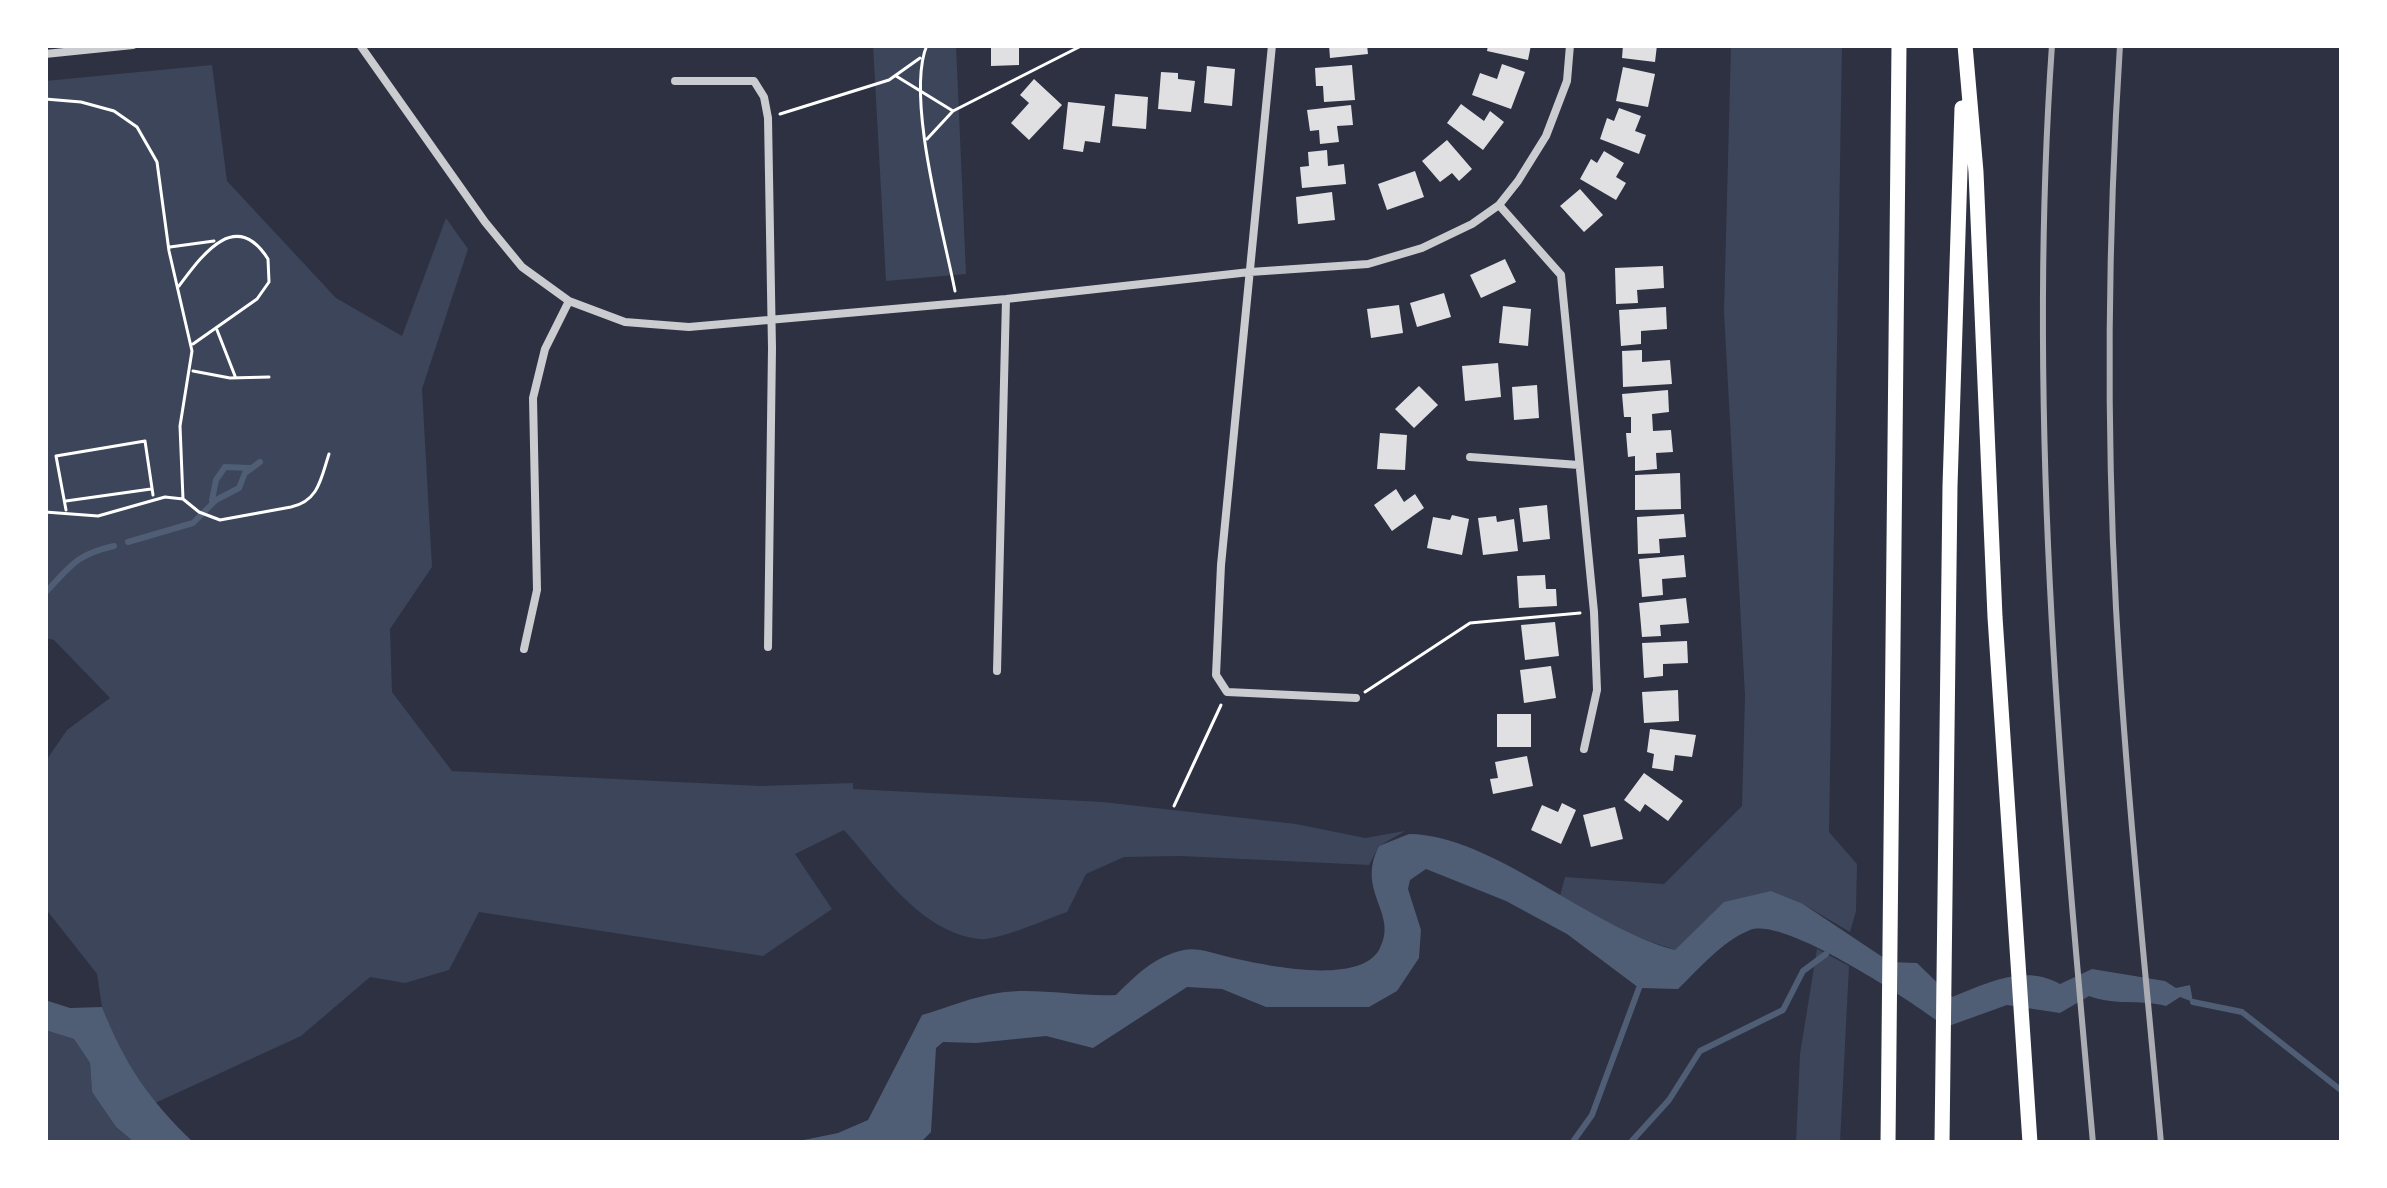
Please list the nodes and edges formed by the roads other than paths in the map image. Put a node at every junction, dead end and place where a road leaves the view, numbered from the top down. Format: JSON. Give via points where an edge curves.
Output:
{"nodes":[{"id":1,"x":133,"y":45,"type":"edge"},
{"id":2,"x":361,"y":45,"type":"edge"},
{"id":3,"x":1272,"y":45,"type":"edge"},
{"id":4,"x":1570,"y":45,"type":"edge"},
{"id":5,"x":1899,"y":45,"type":"edge"},
{"id":6,"x":1964,"y":45,"type":"edge"},
{"id":7,"x":45,"y":54,"type":"edge"},
{"id":8,"x":675,"y":80,"type":"dead end"},
{"id":9,"x":1499,"y":205,"type":"junction"},
{"id":10,"x":1250,"y":272,"type":"junction"},
{"id":11,"x":1006,"y":299,"type":"junction"},
{"id":12,"x":569,"y":302,"type":"junction"},
{"id":13,"x":771,"y":320,"type":"junction"},
{"id":14,"x":1470,"y":457,"type":"dead end"},
{"id":15,"x":1580,"y":465,"type":"junction"},
{"id":16,"x":768,"y":647,"type":"dead end"},
{"id":17,"x":524,"y":649,"type":"dead end"},
{"id":18,"x":997,"y":671,"type":"dead end"},
{"id":19,"x":1356,"y":698,"type":"road end"},
{"id":20,"x":1584,"y":749,"type":"dead end"},
{"id":21,"x":1888,"y":1143,"type":"edge"},
{"id":22,"x":1942,"y":1143,"type":"edge"},
{"id":23,"x":2030,"y":1143,"type":"edge"}],
"edges":[{"from":1,"to":7,"type":"street"},
{"from":2,"to":12,"type":"street","via":[[485,222],[522,267]]},
{"from":3,"to":10,"type":"street"},
{"from":4,"to":9,"type":"street","via":[[1567,81],[1546,136]]},
{"from":5,"to":21,"type":"highway"},
{"from":6,"to":22,"type":"highway"},
{"from":6,"to":23,"type":"highway"},
{"from":8,"to":13,"type":"street","via":[[754,80],[764,97]]},
{"from":9,"to":10,"type":"street","via":[[1422,248],[1368,265]]},
{"from":9,"to":15,"type":"street","via":[[1561,275]]},
{"from":10,"to":11,"type":"street"},
{"from":10,"to":19,"type":"street","via":[[1216,675],[1228,692]]},
{"from":11,"to":13,"type":"street"},
{"from":11,"to":18,"type":"street"},
{"from":12,"to":13,"type":"street","via":[[626,322]]},
{"from":12,"to":17,"type":"street","via":[[533,398],[537,590]]},
{"from":13,"to":16,"type":"street"},
{"from":14,"to":15,"type":"street"},
{"from":15,"to":20,"type":"street","via":[[1597,690]]}]}
